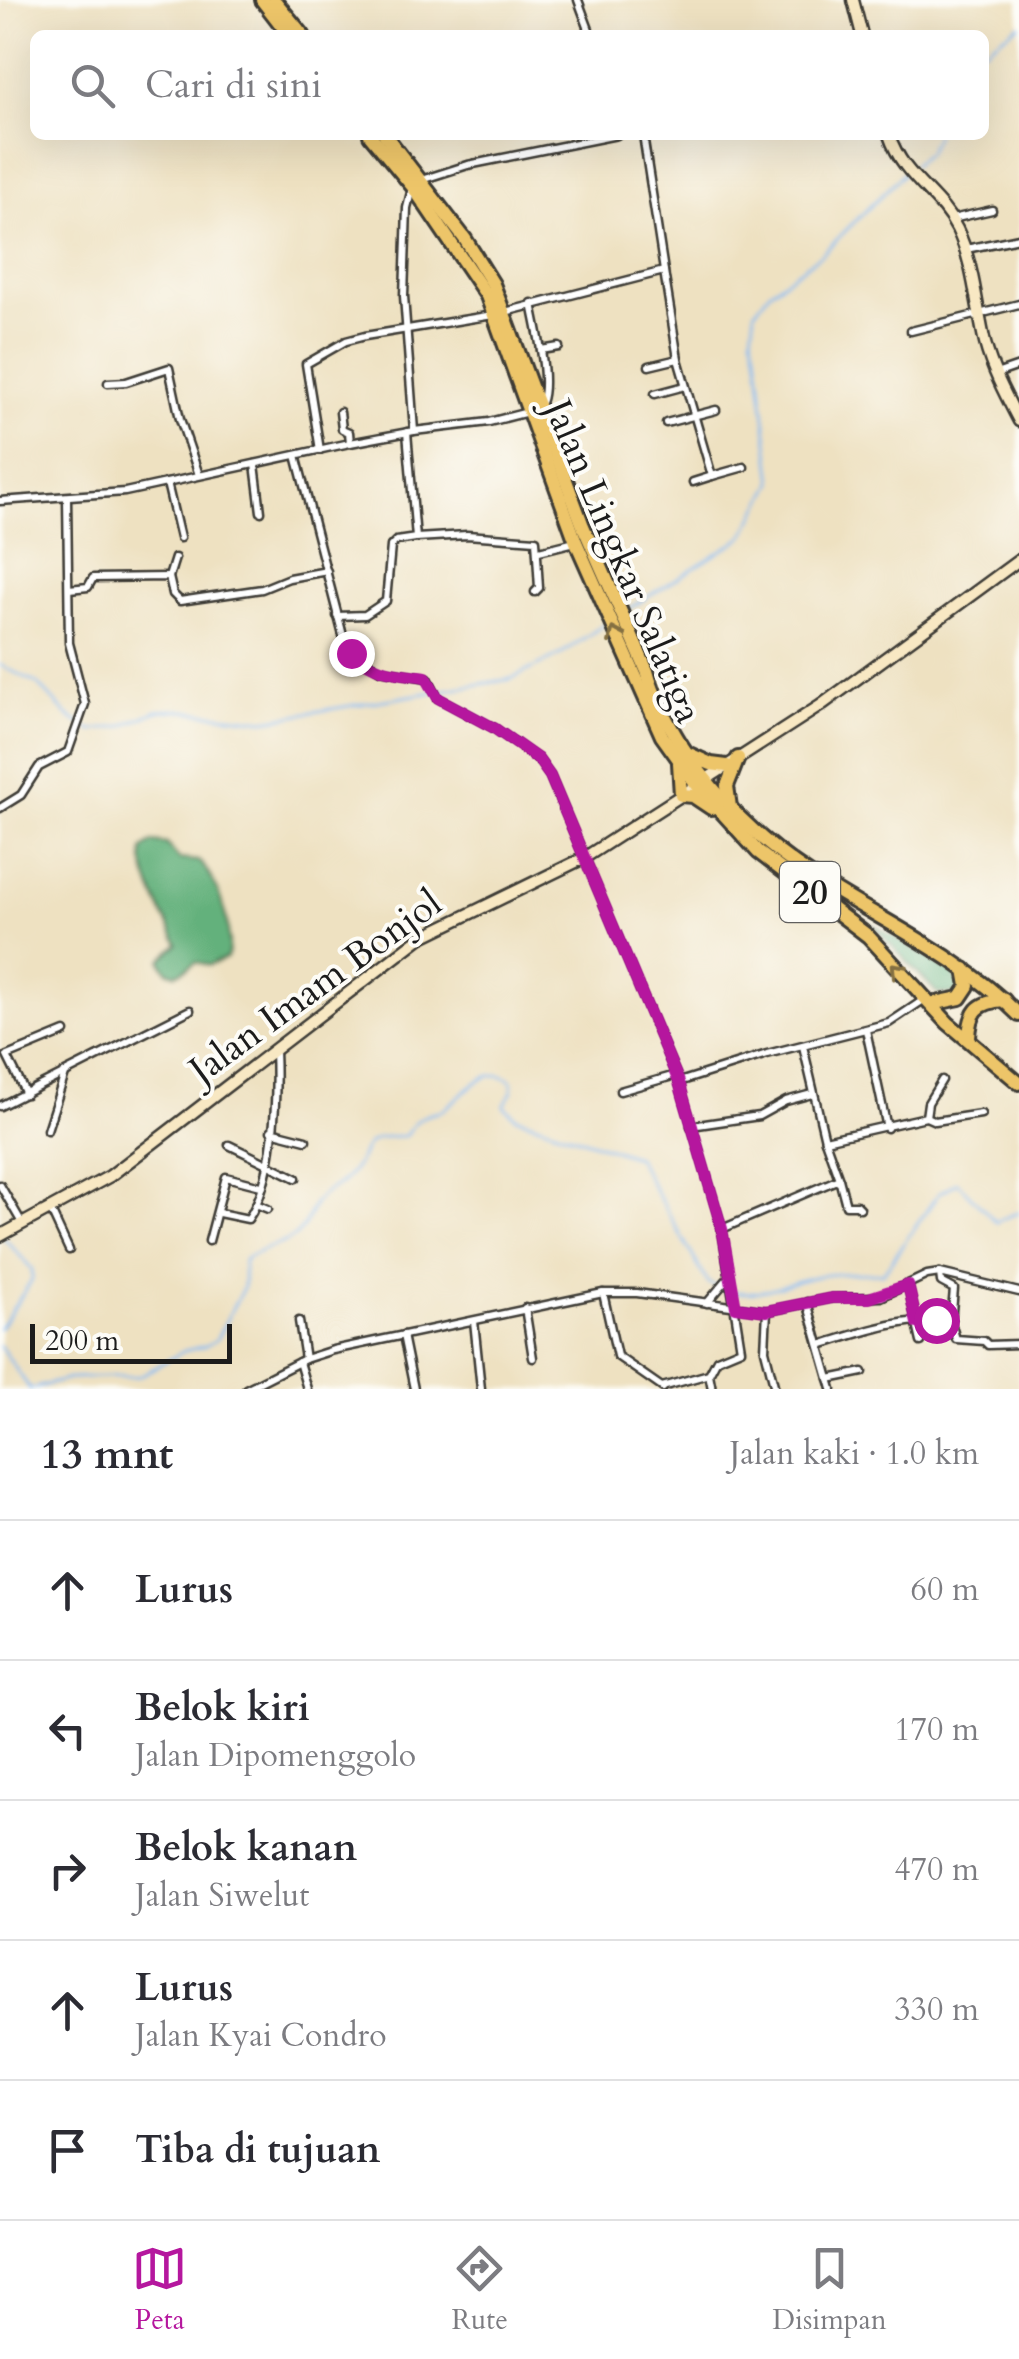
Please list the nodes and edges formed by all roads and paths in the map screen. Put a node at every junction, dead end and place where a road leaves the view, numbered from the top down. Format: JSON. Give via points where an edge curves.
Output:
{"nodes":[{"id":1,"x":262,"y":0,"type":"edge"},
{"id":2,"x":274,"y":0,"type":"edge"},
{"id":3,"x":578,"y":0,"type":"edge"},
{"id":4,"x":853,"y":0,"type":"edge"},
{"id":5,"x":285,"y":30,"type":"edge"},
{"id":6,"x":299,"y":30,"type":"edge"},
{"id":7,"x":589,"y":30,"type":"edge"},
{"id":8,"x":861,"y":30,"type":"edge"},
{"id":9,"x":375,"y":140,"type":"edge"},
{"id":10,"x":388,"y":140,"type":"edge"},
{"id":11,"x":591,"y":140,"type":"edge"},
{"id":12,"x":644,"y":140,"type":"edge"},
{"id":13,"x":892,"y":140,"type":"edge"},
{"id":14,"x":417,"y":184,"type":"junction"},
{"id":15,"x":992,"y":210,"type":"dead end"},
{"id":16,"x":950,"y":219,"type":"junction"},
{"id":17,"x":1019,"y":238,"type":"edge"},
{"id":18,"x":964,"y":250,"type":"junction"},
{"id":19,"x":664,"y":272,"type":"junction"},
{"id":20,"x":532,"y":303,"type":"junction"},
{"id":21,"x":1019,"y":304,"type":"edge"},
{"id":22,"x":500,"y":313,"type":"junction"},
{"id":23,"x":980,"y":315,"type":"junction"},
{"id":24,"x":407,"y":328,"type":"junction"},
{"id":25,"x":911,"y":331,"type":"dead end"},
{"id":26,"x":559,"y":347,"type":"dead end"},
{"id":27,"x":541,"y":350,"type":"junction"},
{"id":28,"x":678,"y":359,"type":"junction"},
{"id":29,"x":649,"y":366,"type":"dead end"},
{"id":30,"x":1019,"y":366,"type":"edge"},
{"id":31,"x":996,"y":374,"type":"junction"},
{"id":32,"x":108,"y":384,"type":"dead end"},
{"id":33,"x":685,"y":386,"type":"junction"},
{"id":34,"x":655,"y":394,"type":"dead end"},
{"id":35,"x":533,"y":410,"type":"junction"},
{"id":36,"x":716,"y":410,"type":"dead end"},
{"id":37,"x":340,"y":412,"type":"dead end"},
{"id":38,"x":693,"y":415,"type":"junction"},
{"id":39,"x":1019,"y":421,"type":"edge"},
{"id":40,"x":666,"y":423,"type":"dead end"},
{"id":41,"x":410,"y":432,"type":"junction"},
{"id":42,"x":350,"y":444,"type":"junction"},
{"id":43,"x":320,"y":450,"type":"junction"},
{"id":44,"x":296,"y":455,"type":"junction"},
{"id":45,"x":255,"y":464,"type":"junction"},
{"id":46,"x":744,"y":466,"type":"dead end"},
{"id":47,"x":200,"y":475,"type":"junction"},
{"id":48,"x":712,"y":476,"type":"junction"},
{"id":49,"x":166,"y":482,"type":"junction"},
{"id":50,"x":693,"y":482,"type":"dead end"},
{"id":51,"x":67,"y":498,"type":"junction"},
{"id":52,"x":0,"y":501,"type":"edge"},
{"id":53,"x":260,"y":512,"type":"dead end"},
{"id":54,"x":180,"y":538,"type":"dead end"},
{"id":55,"x":416,"y":538,"type":"junction"},
{"id":56,"x":576,"y":542,"type":"junction"},
{"id":57,"x":539,"y":551,"type":"junction"},
{"id":58,"x":175,"y":558,"type":"dead end"},
{"id":59,"x":1019,"y":560,"type":"edge"},
{"id":60,"x":327,"y":571,"type":"junction"},
{"id":61,"x":170,"y":576,"type":"junction"},
{"id":62,"x":68,"y":589,"type":"junction"},
{"id":63,"x":604,"y":590,"type":"junction"},
{"id":64,"x":535,"y":592,"type":"dead end"},
{"id":65,"x":336,"y":616,"type":"junction"},
{"id":66,"x":682,"y":755,"type":"junction"},
{"id":67,"x":733,"y":762,"type":"junction"},
{"id":68,"x":701,"y":782,"type":"junction"},
{"id":69,"x":681,"y":795,"type":"junction"},
{"id":70,"x":0,"y":808,"type":"edge"},
{"id":71,"x":728,"y":813,"type":"junction"},
{"id":72,"x":584,"y":858,"type":"junction"},
{"id":73,"x":965,"y":969,"type":"junction"},
{"id":74,"x":1004,"y":1000,"type":"junction"},
{"id":75,"x":928,"y":1002,"type":"junction"},
{"id":76,"x":190,"y":1010,"type":"dead end"},
{"id":77,"x":1019,"y":1015,"type":"edge"},
{"id":78,"x":866,"y":1030,"type":"junction"},
{"id":79,"x":65,"y":1032,"type":"dead end"},
{"id":80,"x":969,"y":1038,"type":"junction"},
{"id":81,"x":803,"y":1046,"type":"junction"},
{"id":82,"x":275,"y":1048,"type":"junction"},
{"id":83,"x":9,"y":1065,"type":"junction"},
{"id":84,"x":0,"y":1068,"type":"edge"},
{"id":85,"x":66,"y":1073,"type":"junction"},
{"id":86,"x":677,"y":1078,"type":"junction"},
{"id":87,"x":942,"y":1080,"type":"dead end"},
{"id":88,"x":1019,"y":1083,"type":"edge"},
{"id":89,"x":620,"y":1091,"type":"dead end"},
{"id":90,"x":26,"y":1094,"type":"junction"},
{"id":91,"x":812,"y":1094,"type":"junction"},
{"id":92,"x":0,"y":1106,"type":"edge"},
{"id":93,"x":981,"y":1114,"type":"dead end"},
{"id":94,"x":926,"y":1118,"type":"junction"},
{"id":95,"x":691,"y":1126,"type":"junction"},
{"id":96,"x":888,"y":1128,"type":"junction"},
{"id":97,"x":47,"y":1130,"type":"dead end"},
{"id":98,"x":271,"y":1131,"type":"junction"},
{"id":99,"x":306,"y":1140,"type":"dead end"},
{"id":100,"x":825,"y":1140,"type":"junction"},
{"id":101,"x":229,"y":1145,"type":"dead end"},
{"id":102,"x":267,"y":1164,"type":"junction"},
{"id":103,"x":296,"y":1178,"type":"dead end"},
{"id":104,"x":839,"y":1179,"type":"junction"},
{"id":105,"x":0,"y":1185,"type":"edge"},
{"id":106,"x":261,"y":1186,"type":"junction"},
{"id":107,"x":256,"y":1204,"type":"junction"},
{"id":108,"x":860,"y":1208,"type":"dead end"},
{"id":109,"x":268,"y":1209,"type":"dead end"},
{"id":110,"x":51,"y":1211,"type":"junction"},
{"id":111,"x":219,"y":1213,"type":"junction"},
{"id":112,"x":23,"y":1224,"type":"junction"},
{"id":113,"x":722,"y":1229,"type":"junction"},
{"id":114,"x":3,"y":1234,"type":"edge"},
{"id":115,"x":209,"y":1241,"type":"dead end"},
{"id":116,"x":69,"y":1250,"type":"dead end"},
{"id":117,"x":940,"y":1273,"type":"junction"},
{"id":118,"x":730,"y":1276,"type":"junction"},
{"id":119,"x":908,"y":1285,"type":"junction"},
{"id":120,"x":603,"y":1292,"type":"junction"},
{"id":121,"x":1019,"y":1292,"type":"edge"},
{"id":122,"x":734,"y":1298,"type":"junction"},
{"id":123,"x":807,"y":1302,"type":"junction"},
{"id":124,"x":706,"y":1304,"type":"junction"},
{"id":125,"x":525,"y":1308,"type":"junction"},
{"id":126,"x":766,"y":1311,"type":"junction"},
{"id":127,"x":299,"y":1321,"type":"dead end"},
{"id":128,"x":474,"y":1321,"type":"junction"},
{"id":129,"x":917,"y":1323,"type":"junction"},
{"id":130,"x":951,"y":1323,"type":"junction"},
{"id":131,"x":404,"y":1335,"type":"junction"},
{"id":132,"x":921,"y":1342,"type":"dead end"},
{"id":133,"x":1019,"y":1344,"type":"edge"},
{"id":134,"x":820,"y":1345,"type":"junction"},
{"id":135,"x":534,"y":1358,"type":"dead end"},
{"id":136,"x":302,"y":1360,"type":"junction"},
{"id":137,"x":864,"y":1372,"type":"dead end"},
{"id":138,"x":709,"y":1374,"type":"junction"},
{"id":139,"x":828,"y":1379,"type":"junction"},
{"id":140,"x":663,"y":1388,"type":"edge"},
{"id":141,"x":246,"y":1389,"type":"edge"},
{"id":142,"x":307,"y":1389,"type":"edge"},
{"id":143,"x":414,"y":1389,"type":"edge"},
{"id":144,"x":481,"y":1389,"type":"edge"},
{"id":145,"x":712,"y":1389,"type":"edge"},
{"id":146,"x":775,"y":1389,"type":"edge"},
{"id":147,"x":832,"y":1389,"type":"edge"}],
"edges":[{"from":1,"to":5,"type":"highway"},
{"from":2,"to":6,"type":"highway"},
{"from":3,"to":7,"type":"street"},
{"from":4,"to":8,"type":"main road"},
{"from":9,"to":14,"type":"highway","name":"Jalan Lingkar Salatiga","number":"20"},
{"from":10,"to":14,"type":"highway","name":"Jalan Lingkar Salatiga","number":"20"},
{"from":11,"to":14,"type":"street","via":[[468,164]]},
{"from":12,"to":19,"type":"street"},
{"from":13,"to":16,"type":"main road","via":[[911,176]]},
{"from":14,"to":22,"type":"highway","name":"Jalan Lingkar Salatiga","number":"20"},
{"from":14,"to":24,"type":"street","via":[[407,208]]},
{"from":15,"to":16,"type":"street"},
{"from":16,"to":18,"type":"main road"},
{"from":17,"to":18,"type":"street"},
{"from":18,"to":23,"type":"main road"},
{"from":19,"to":20,"type":"street"},
{"from":19,"to":28,"type":"street"},
{"from":20,"to":22,"type":"street"},
{"from":20,"to":27,"type":"street"},
{"from":21,"to":23,"type":"street"},
{"from":22,"to":24,"type":"street"},
{"from":22,"to":35,"type":"highway","name":"Jalan Lingkar Salatiga","number":"20"},
{"from":23,"to":25,"type":"street"},
{"from":23,"to":31,"type":"main road"},
{"from":24,"to":41,"type":"street"},
{"from":24,"to":43,"type":"street","via":[[346,341],[306,364]]},
{"from":26,"to":27,"type":"street"},
{"from":27,"to":35,"type":"street","via":[[544,402]]},
{"from":28,"to":29,"type":"street"},
{"from":28,"to":33,"type":"street"},
{"from":30,"to":31,"type":"street"},
{"from":31,"to":39,"type":"main road"},
{"from":32,"to":47,"type":"street","via":[[169,368]]},
{"from":33,"to":34,"type":"street"},
{"from":33,"to":38,"type":"street"},
{"from":35,"to":41,"type":"street"},
{"from":35,"to":56,"type":"highway","name":"Jalan Lingkar Salatiga","number":"20"},
{"from":35,"to":63,"type":"highway","name":"Jalan Lingkar Salatiga","number":"20"},
{"from":36,"to":38,"type":"street"},
{"from":37,"to":42,"type":"street"},
{"from":38,"to":40,"type":"street"},
{"from":38,"to":48,"type":"street"},
{"from":41,"to":42,"type":"street"},
{"from":41,"to":55,"type":"street"},
{"from":42,"to":43,"type":"street"},
{"from":43,"to":44,"type":"street"},
{"from":44,"to":45,"type":"street"},
{"from":44,"to":60,"type":"street"},
{"from":45,"to":47,"type":"street"},
{"from":45,"to":53,"type":"street"},
{"from":46,"to":48,"type":"street"},
{"from":47,"to":49,"type":"street"},
{"from":48,"to":50,"type":"street"},
{"from":49,"to":51,"type":"street"},
{"from":49,"to":54,"type":"street"},
{"from":51,"to":52,"type":"street"},
{"from":51,"to":62,"type":"street"},
{"from":55,"to":57,"type":"street","via":[[534,539]]},
{"from":55,"to":65,"type":"street","via":[[391,546],[386,601],[364,615]]},
{"from":56,"to":57,"type":"street"},
{"from":56,"to":63,"type":"highway","name":"Jalan Lingkar Salatiga","number":"20"},
{"from":57,"to":64,"type":"street"},
{"from":58,"to":61,"type":"street"},
{"from":59,"to":67,"type":"main road","name":"Jalan Imam Bonjol"},
{"from":60,"to":61,"type":"street","via":[[180,601]]},
{"from":60,"to":65,"type":"street"},
{"from":61,"to":62,"type":"street","via":[[111,575]]},
{"from":62,"to":70,"type":"street","via":[[69,643],[85,704],[81,717],[68,752],[39,768],[21,795]]},
{"from":63,"to":66,"type":"highway","name":"Jalan Lingkar Salatiga","number":"20"},
{"from":65,"to":72,"type":"street","via":[[351,653],[391,674],[426,677],[432,690],[544,765]]},
{"from":66,"to":67,"type":"highway"},
{"from":66,"to":68,"type":"highway","name":"Jalan Lingkar Salatiga","number":"20"},
{"from":66,"to":69,"type":"highway"},
{"from":67,"to":68,"type":"main road","name":"Jalan Imam Bonjol"},
{"from":67,"to":71,"type":"highway"},
{"from":68,"to":69,"type":"main road","name":"Jalan Imam Bonjol"},
{"from":68,"to":71,"type":"highway","name":"Jalan Lingkar Salatiga","number":"20"},
{"from":69,"to":71,"type":"highway"},
{"from":69,"to":72,"type":"main road","name":"Jalan Imam Bonjol"},
{"from":71,"to":73,"type":"highway","name":"Jalan Lingkar Salatiga","number":"20","via":[[809,874]]},
{"from":75,"to":71,"type":"highway","name":"Jalan Lingkar Salatiga","number":"20","one_way":true,"via":[[868,936],[758,852]]},
{"from":72,"to":82,"type":"main road","name":"Jalan Imam Bonjol","via":[[420,938]]},
{"from":72,"to":86,"type":"street"},
{"from":73,"to":74,"type":"highway","name":"Jalan Lingkar Salatiga","number":"20"},
{"from":73,"to":75,"type":"highway","via":[[968,986],[960,998]]},
{"from":74,"to":77,"type":"highway","name":"Jalan Lingkar Salatiga","number":"20"},
{"from":74,"to":80,"type":"highway","via":[[976,1008]]},
{"from":75,"to":78,"type":"street"},
{"from":75,"to":80,"type":"highway","name":"Jalan Lingkar Salatiga","number":"20"},
{"from":76,"to":85,"type":"street"},
{"from":78,"to":81,"type":"street"},
{"from":78,"to":96,"type":"street"},
{"from":79,"to":83,"type":"street","via":[[8,1056]]},
{"from":80,"to":88,"type":"highway","name":"Jalan Lingkar Salatiga","number":"20"},
{"from":81,"to":86,"type":"street"},
{"from":81,"to":91,"type":"street"},
{"from":82,"to":98,"type":"street"},
{"from":82,"to":110,"type":"main road","name":"Jalan Imam Bonjol","via":[[110,1176]]},
{"from":83,"to":84,"type":"street"},
{"from":83,"to":90,"type":"street"},
{"from":85,"to":90,"type":"street"},
{"from":85,"to":97,"type":"street"},
{"from":86,"to":89,"type":"street"},
{"from":86,"to":95,"type":"street"},
{"from":87,"to":94,"type":"street"},
{"from":90,"to":92,"type":"street"},
{"from":91,"to":95,"type":"street","via":[[760,1116]]},
{"from":91,"to":100,"type":"street"},
{"from":93,"to":94,"type":"street"},
{"from":94,"to":96,"type":"street"},
{"from":95,"to":113,"type":"street"},
{"from":96,"to":100,"type":"street"},
{"from":98,"to":99,"type":"street"},
{"from":98,"to":102,"type":"street"},
{"from":100,"to":104,"type":"street"},
{"from":101,"to":102,"type":"street"},
{"from":102,"to":103,"type":"street"},
{"from":102,"to":106,"type":"street"},
{"from":104,"to":108,"type":"street","via":[[846,1205]]},
{"from":104,"to":113,"type":"street"},
{"from":105,"to":112,"type":"street"},
{"from":106,"to":107,"type":"street"},
{"from":106,"to":111,"type":"street","via":[[227,1176]]},
{"from":107,"to":109,"type":"street"},
{"from":107,"to":111,"type":"street","via":[[248,1219]]},
{"from":110,"to":112,"type":"main road","name":"Jalan Imam Bonjol"},
{"from":110,"to":116,"type":"street"},
{"from":111,"to":115,"type":"street"},
{"from":112,"to":114,"type":"main road","name":"Jalan Imam Bonjol"},
{"from":113,"to":118,"type":"street"},
{"from":117,"to":119,"type":"street"},
{"from":117,"to":121,"type":"street"},
{"from":117,"to":130,"type":"street","via":[[941,1282],[954,1289]]},
{"from":118,"to":122,"type":"street"},
{"from":118,"to":124,"type":"street"},
{"from":119,"to":123,"type":"street","via":[[881,1297]]},
{"from":119,"to":129,"type":"street"},
{"from":120,"to":124,"type":"street"},
{"from":120,"to":125,"type":"street"},
{"from":120,"to":140,"type":"street","via":[[617,1356]]},
{"from":122,"to":124,"type":"street"},
{"from":122,"to":126,"type":"street"},
{"from":122,"to":138,"type":"street","via":[[741,1349],[714,1362]]},
{"from":123,"to":126,"type":"street"},
{"from":123,"to":134,"type":"street"},
{"from":125,"to":128,"type":"street"},
{"from":125,"to":135,"type":"street"},
{"from":126,"to":146,"type":"street","via":[[765,1350]]},
{"from":127,"to":136,"type":"street"},
{"from":128,"to":131,"type":"street"},
{"from":128,"to":144,"type":"street"},
{"from":129,"to":130,"type":"street"},
{"from":129,"to":132,"type":"street"},
{"from":129,"to":134,"type":"street"},
{"from":130,"to":133,"type":"street","via":[[956,1338]]},
{"from":131,"to":136,"type":"street"},
{"from":131,"to":143,"type":"street"},
{"from":134,"to":139,"type":"street"},
{"from":136,"to":141,"type":"street"},
{"from":136,"to":142,"type":"street"},
{"from":137,"to":139,"type":"street"},
{"from":138,"to":140,"type":"street"},
{"from":138,"to":145,"type":"street"},
{"from":139,"to":147,"type":"street"}]}
